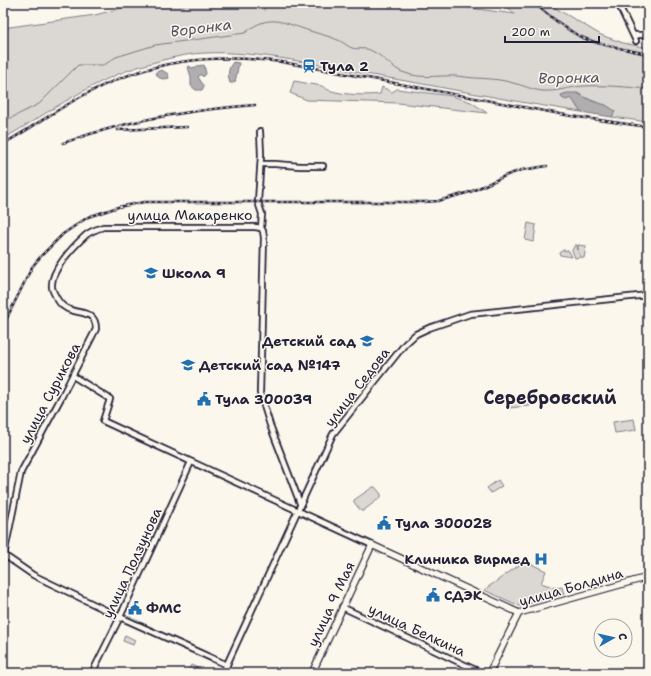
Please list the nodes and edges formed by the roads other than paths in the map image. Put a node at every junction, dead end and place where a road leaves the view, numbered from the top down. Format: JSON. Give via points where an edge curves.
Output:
{"nodes":[{"id":1,"x":618,"y":3,"type":"edge"},
{"id":2,"x":634,"y":35,"type":"junction"},
{"id":3,"x":648,"y":35,"type":"edge"},
{"id":4,"x":636,"y":41,"type":"dead end"},
{"id":5,"x":260,"y":131,"type":"dead end"},
{"id":6,"x":261,"y":164,"type":"junction"},
{"id":7,"x":323,"y":166,"type":"dead end"},
{"id":8,"x":261,"y":228,"type":"junction"},
{"id":9,"x":647,"y":296,"type":"edge"},
{"id":10,"x":96,"y":329,"type":"joint"},
{"id":11,"x":648,"y":366,"type":"edge"},
{"id":12,"x":648,"y":371,"type":"edge"},
{"id":13,"x":73,"y":376,"type":"junction"},
{"id":14,"x":191,"y":462,"type":"junction"},
{"id":15,"x":300,"y":508,"type":"junction"},
{"id":16,"x":372,"y":545,"type":"junction"},
{"id":17,"x":3,"y":558,"type":"edge"},
{"id":18,"x":648,"y":577,"type":"edge"},
{"id":19,"x":342,"y":607,"type":"junction"},
{"id":20,"x":519,"y":613,"type":"junction"},
{"id":21,"x":120,"y":617,"type":"junction"},
{"id":22,"x":227,"y":665,"type":"junction"},
{"id":23,"x":3,"y":671,"type":"edge"},
{"id":24,"x":8,"y":673,"type":"edge"},
{"id":25,"x":92,"y":673,"type":"edge"},
{"id":26,"x":223,"y":673,"type":"edge"},
{"id":27,"x":312,"y":673,"type":"edge"},
{"id":28,"x":482,"y":673,"type":"edge"},
{"id":29,"x":489,"y":673,"type":"edge"}],
"edges":[{"from":1,"to":2,"type":"street"},
{"from":2,"to":3,"type":"street"},
{"from":2,"to":4,"type":"street"},
{"from":5,"to":6,"type":"street"},
{"from":6,"to":7,"type":"street"},
{"from":6,"to":8,"type":"street","via":[[258,202],[262,214]]},
{"from":8,"to":10,"type":"street","name":"улица Макаренко","via":[[107,226],[86,235],[54,274],[51,286],[62,305],[88,314],[95,321]]},
{"from":8,"to":15,"type":"street","name":"улица Макаренко","via":[[264,238],[260,393]]},
{"from":9,"to":15,"type":"street","name":"улица Седова","via":[[470,314],[416,334],[405,344],[333,434]]},
{"from":10,"to":13,"type":"street","name":"улица Сурикова"},
{"from":11,"to":12,"type":"street"},
{"from":13,"to":14,"type":"street","via":[[110,398],[103,422]]},
{"from":13,"to":17,"type":"street","name":"улица Сурикова","via":[[21,472]]},
{"from":14,"to":15,"type":"street"},
{"from":14,"to":21,"type":"street","name":"улица Ползунова"},
{"from":15,"to":16,"type":"street"},
{"from":15,"to":22,"type":"street","name":"улица Седова"},
{"from":16,"to":19,"type":"main road","name":"улица 9 Мая"},
{"from":16,"to":20,"type":"main road"},
{"from":17,"to":21,"type":"street"},
{"from":18,"to":20,"type":"main road","name":"улица Болдина"},
{"from":19,"to":27,"type":"main road","name":"улица 9 Мая"},
{"from":19,"to":28,"type":"street","name":"улица Белкина"},
{"from":20,"to":29,"type":"main road","name":"улица Болдина"},
{"from":21,"to":22,"type":"street"},
{"from":21,"to":25,"type":"street","name":"улица Ползунова"},
{"from":22,"to":26,"type":"street","name":"улица Седова"},
{"from":23,"to":24,"type":"street"}]}
